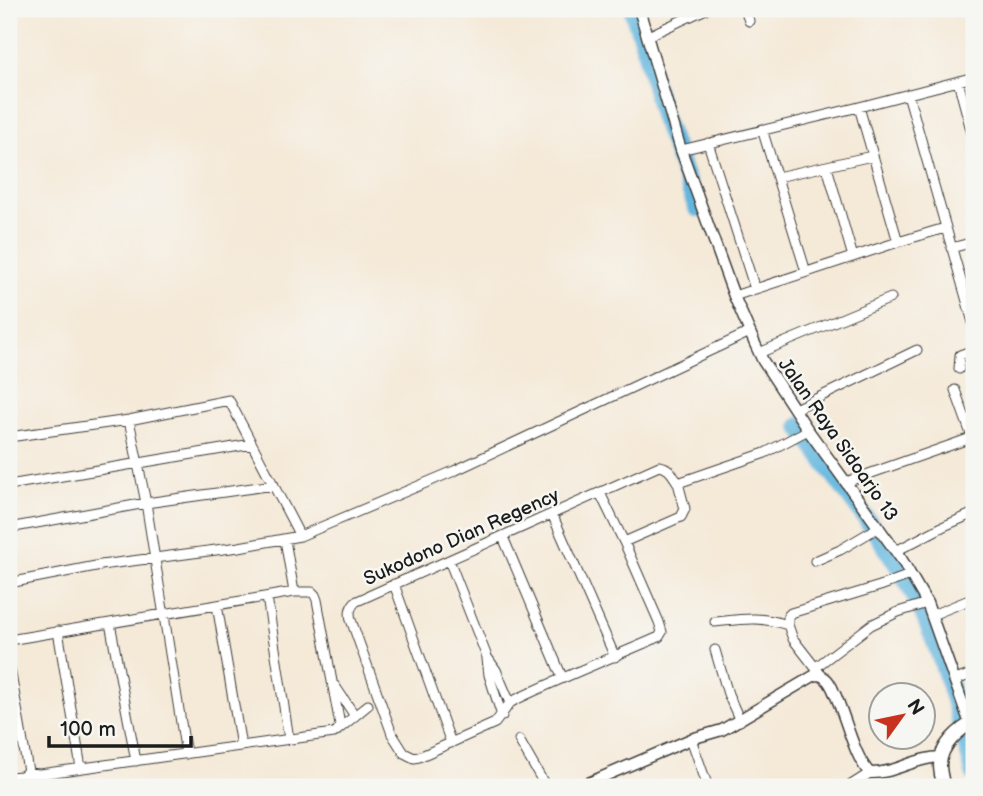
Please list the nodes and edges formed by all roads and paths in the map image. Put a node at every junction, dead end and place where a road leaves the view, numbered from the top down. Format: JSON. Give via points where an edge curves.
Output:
{"nodes":[{"id":1,"x":639,"y":9,"type":"edge"},
{"id":2,"x":706,"y":9,"type":"edge"},
{"id":3,"x":745,"y":9,"type":"edge"},
{"id":4,"x":749,"y":21,"type":"dead end"},
{"id":5,"x":648,"y":36,"type":"junction"},
{"id":6,"x":974,"y":76,"type":"edge"},
{"id":7,"x":958,"y":81,"type":"junction"},
{"id":8,"x":908,"y":94,"type":"junction"},
{"id":9,"x":859,"y":107,"type":"junction"},
{"id":10,"x":762,"y":129,"type":"junction"},
{"id":11,"x":974,"y":141,"type":"edge"},
{"id":12,"x":708,"y":143,"type":"junction"},
{"id":13,"x":681,"y":150,"type":"junction"},
{"id":14,"x":872,"y":156,"type":"junction"},
{"id":15,"x":827,"y":167,"type":"junction"},
{"id":16,"x":777,"y":177,"type":"junction"},
{"id":17,"x":945,"y":228,"type":"junction"},
{"id":18,"x":898,"y":242,"type":"junction"},
{"id":19,"x":974,"y":242,"type":"edge"},
{"id":20,"x":951,"y":248,"type":"junction"},
{"id":21,"x":853,"y":257,"type":"junction"},
{"id":22,"x":806,"y":272,"type":"junction"},
{"id":23,"x":755,"y":289,"type":"junction"},
{"id":24,"x":734,"y":296,"type":"junction"},
{"id":25,"x":891,"y":298,"type":"dead end"},
{"id":26,"x":974,"y":326,"type":"edge"},
{"id":27,"x":747,"y":333,"type":"junction"},
{"id":28,"x":917,"y":350,"type":"dead end"},
{"id":29,"x":974,"y":350,"type":"edge"},
{"id":30,"x":759,"y":353,"type":"junction"},
{"id":31,"x":959,"y":369,"type":"dead end"},
{"id":32,"x":955,"y":390,"type":"dead end"},
{"id":33,"x":795,"y":409,"type":"junction"},
{"id":34,"x":129,"y":420,"type":"junction"},
{"id":35,"x":804,"y":433,"type":"junction"},
{"id":36,"x":9,"y":437,"type":"edge"},
{"id":37,"x":973,"y":437,"type":"edge"},
{"id":38,"x":252,"y":444,"type":"junction"},
{"id":39,"x":139,"y":464,"type":"junction"},
{"id":40,"x":846,"y":482,"type":"junction"},
{"id":41,"x":678,"y":483,"type":"junction"},
{"id":42,"x":9,"y":485,"type":"edge"},
{"id":43,"x":274,"y":485,"type":"junction"},
{"id":44,"x":600,"y":493,"type":"junction"},
{"id":45,"x":146,"y":503,"type":"junction"},
{"id":46,"x":974,"y":513,"type":"edge"},
{"id":47,"x":552,"y":514,"type":"junction"},
{"id":48,"x":9,"y":528,"type":"edge"},
{"id":49,"x":875,"y":530,"type":"junction"},
{"id":50,"x":300,"y":536,"type":"junction"},
{"id":51,"x":503,"y":537,"type":"junction"},
{"id":52,"x":285,"y":540,"type":"junction"},
{"id":53,"x":624,"y":542,"type":"junction"},
{"id":54,"x":896,"y":551,"type":"junction"},
{"id":55,"x":154,"y":558,"type":"junction"},
{"id":56,"x":449,"y":560,"type":"junction"},
{"id":57,"x":815,"y":561,"type":"dead end"},
{"id":58,"x":906,"y":576,"type":"junction"},
{"id":59,"x":9,"y":583,"type":"edge"},
{"id":60,"x":394,"y":584,"type":"junction"},
{"id":61,"x":293,"y":592,"type":"junction"},
{"id":62,"x":267,"y":597,"type":"junction"},
{"id":63,"x":974,"y":598,"type":"edge"},
{"id":64,"x":217,"y":605,"type":"junction"},
{"id":65,"x":921,"y":605,"type":"junction"},
{"id":66,"x":164,"y":614,"type":"junction"},
{"id":67,"x":932,"y":615,"type":"junction"},
{"id":68,"x":715,"y":622,"type":"dead end"},
{"id":69,"x":110,"y":623,"type":"junction"},
{"id":70,"x":788,"y":625,"type":"junction"},
{"id":71,"x":58,"y":631,"type":"junction"},
{"id":72,"x":9,"y":640,"type":"edge"},
{"id":73,"x":715,"y":650,"type":"dead end"},
{"id":74,"x":487,"y":657,"type":"junction"},
{"id":75,"x":615,"y":657,"type":"junction"},
{"id":76,"x":9,"y":663,"type":"edge"},
{"id":77,"x":818,"y":671,"type":"junction"},
{"id":78,"x":974,"y":673,"type":"edge"},
{"id":79,"x":562,"y":677,"type":"junction"},
{"id":80,"x":956,"y":680,"type":"junction"},
{"id":81,"x":332,"y":681,"type":"junction"},
{"id":82,"x":510,"y":703,"type":"junction"},
{"id":83,"x":368,"y":705,"type":"dead end"},
{"id":84,"x":355,"y":716,"type":"junction"},
{"id":85,"x":502,"y":716,"type":"junction"},
{"id":86,"x":740,"y":721,"type":"junction"},
{"id":87,"x":967,"y":726,"type":"edge"},
{"id":88,"x":338,"y":730,"type":"junction"},
{"id":89,"x":289,"y":739,"type":"junction"},
{"id":90,"x":691,"y":739,"type":"junction"},
{"id":91,"x":519,"y":740,"type":"dead end"},
{"id":92,"x":452,"y":743,"type":"junction"},
{"id":93,"x":974,"y":744,"type":"edge"},
{"id":94,"x":241,"y":746,"type":"junction"},
{"id":95,"x":186,"y":754,"type":"junction"},
{"id":96,"x":940,"y":757,"type":"junction"},
{"id":97,"x":136,"y":761,"type":"junction"},
{"id":98,"x":81,"y":768,"type":"junction"},
{"id":99,"x":27,"y":773,"type":"junction"},
{"id":100,"x":870,"y":773,"type":"junction"},
{"id":101,"x":9,"y":777,"type":"edge"},
{"id":102,"x":546,"y":787,"type":"edge"},
{"id":103,"x":579,"y":787,"type":"edge"},
{"id":104,"x":708,"y":787,"type":"edge"},
{"id":105,"x":848,"y":787,"type":"edge"},
{"id":106,"x":944,"y":787,"type":"edge"}],
"edges":[{"from":1,"to":5,"type":"street","name":"Jalan Raya Sidoarjo 13"},
{"from":2,"to":5,"type":"street"},
{"from":3,"to":4,"type":"street"},
{"from":5,"to":13,"type":"street","name":"Jalan Raya Sidoarjo 13"},
{"from":6,"to":7,"type":"street"},
{"from":7,"to":8,"type":"street"},
{"from":7,"to":11,"type":"street"},
{"from":8,"to":9,"type":"street"},
{"from":8,"to":17,"type":"street"},
{"from":9,"to":10,"type":"street"},
{"from":9,"to":14,"type":"street"},
{"from":10,"to":12,"type":"street"},
{"from":10,"to":16,"type":"street"},
{"from":12,"to":13,"type":"street"},
{"from":12,"to":23,"type":"street"},
{"from":13,"to":24,"type":"street","name":"Jalan Raya Sidoarjo 13"},
{"from":14,"to":15,"type":"street"},
{"from":14,"to":18,"type":"street"},
{"from":15,"to":16,"type":"street"},
{"from":15,"to":21,"type":"street"},
{"from":16,"to":22,"type":"street"},
{"from":17,"to":18,"type":"street"},
{"from":17,"to":20,"type":"street"},
{"from":18,"to":21,"type":"street"},
{"from":19,"to":20,"type":"street"},
{"from":20,"to":26,"type":"street"},
{"from":21,"to":22,"type":"street"},
{"from":22,"to":23,"type":"street"},
{"from":23,"to":24,"type":"street"},
{"from":24,"to":27,"type":"street","name":"Jalan Raya Sidoarjo 13"},
{"from":25,"to":30,"type":"street"},
{"from":27,"to":30,"type":"street","name":"Jalan Raya Sidoarjo 13"},
{"from":27,"to":50,"type":"street","via":[[454,471]]},
{"from":28,"to":33,"type":"street"},
{"from":29,"to":31,"type":"street","via":[[960,355]]},
{"from":30,"to":33,"type":"street","name":"Jalan Raya Sidoarjo 13"},
{"from":32,"to":37,"type":"street"},
{"from":33,"to":35,"type":"street","name":"Jalan Raya Sidoarjo 13"},
{"from":34,"to":36,"type":"street"},
{"from":34,"to":38,"type":"street","via":[[229,400]]},
{"from":34,"to":39,"type":"street"},
{"from":35,"to":40,"type":"street","name":"Jalan Raya Sidoarjo 13"},
{"from":35,"to":41,"type":"street","via":[[741,462]]},
{"from":37,"to":40,"type":"street"},
{"from":38,"to":39,"type":"street"},
{"from":38,"to":43,"type":"street"},
{"from":39,"to":42,"type":"street"},
{"from":39,"to":45,"type":"street"},
{"from":40,"to":49,"type":"street","name":"Jalan Raya Sidoarjo 13"},
{"from":41,"to":44,"type":"street","name":"Sukodono Dian Regency","via":[[667,468],[659,467]]},
{"from":41,"to":53,"type":"street","via":[[685,509],[681,517]]},
{"from":43,"to":45,"type":"street"},
{"from":43,"to":50,"type":"street"},
{"from":44,"to":47,"type":"street","name":"Sukodono Dian Regency"},
{"from":44,"to":53,"type":"street"},
{"from":45,"to":48,"type":"street"},
{"from":45,"to":55,"type":"street"},
{"from":46,"to":54,"type":"street"},
{"from":47,"to":51,"type":"street","name":"Sukodono Dian Regency"},
{"from":47,"to":75,"type":"street"},
{"from":49,"to":54,"type":"street","name":"Jalan Raya Sidoarjo 13"},
{"from":49,"to":57,"type":"street"},
{"from":50,"to":52,"type":"street"},
{"from":51,"to":56,"type":"street","name":"Sukodono Dian Regency"},
{"from":51,"to":79,"type":"street"},
{"from":52,"to":55,"type":"street"},
{"from":52,"to":61,"type":"street"},
{"from":53,"to":75,"type":"street","via":[[662,632]]},
{"from":54,"to":58,"type":"street","name":"Jalan Raya Sidoarjo 13"},
{"from":55,"to":59,"type":"street"},
{"from":55,"to":66,"type":"street"},
{"from":56,"to":60,"type":"street","name":"Sukodono Dian Regency"},
{"from":56,"to":74,"type":"street"},
{"from":58,"to":65,"type":"street","name":"Jalan Raya Sidoarjo 13"},
{"from":58,"to":70,"type":"street","via":[[791,613]]},
{"from":60,"to":92,"type":"street"},
{"from":60,"to":92,"type":"street","name":"Sukodono Dian Regency","via":[[355,602],[349,612],[388,726],[404,752],[414,758]]},
{"from":61,"to":62,"type":"street"},
{"from":61,"to":81,"type":"street","via":[[316,595]]},
{"from":62,"to":64,"type":"street"},
{"from":62,"to":89,"type":"street"},
{"from":63,"to":67,"type":"street"},
{"from":64,"to":66,"type":"street"},
{"from":64,"to":94,"type":"street"},
{"from":65,"to":67,"type":"street","name":"Jalan Raya Sidoarjo 13"},
{"from":65,"to":77,"type":"street","via":[[872,625]]},
{"from":66,"to":69,"type":"street"},
{"from":66,"to":95,"type":"street"},
{"from":67,"to":80,"type":"street","name":"Jalan Raya Sidoarjo 13"},
{"from":68,"to":70,"type":"street","via":[[754,618]]},
{"from":69,"to":71,"type":"street"},
{"from":69,"to":97,"type":"street"},
{"from":70,"to":77,"type":"street"},
{"from":71,"to":72,"type":"street"},
{"from":71,"to":98,"type":"street"},
{"from":73,"to":86,"type":"street"},
{"from":74,"to":82,"type":"street"},
{"from":74,"to":85,"type":"street"},
{"from":75,"to":79,"type":"street"},
{"from":76,"to":99,"type":"street"},
{"from":77,"to":86,"type":"street"},
{"from":77,"to":100,"type":"street","via":[[831,685],[860,761]]},
{"from":78,"to":80,"type":"street"},
{"from":79,"to":82,"type":"street"},
{"from":80,"to":87,"type":"street","name":"Jalan Raya Sidoarjo 13"},
{"from":81,"to":84,"type":"street"},
{"from":81,"to":88,"type":"street"},
{"from":82,"to":85,"type":"street","name":"Sukodono Dian Regency"},
{"from":83,"to":84,"type":"street"},
{"from":84,"to":88,"type":"street"},
{"from":85,"to":92,"type":"street","name":"Sukodono Dian Regency"},
{"from":86,"to":90,"type":"street"},
{"from":87,"to":93,"type":"street"},
{"from":87,"to":96,"type":"main road"},
{"from":88,"to":89,"type":"street"},
{"from":89,"to":94,"type":"street"},
{"from":90,"to":103,"type":"street"},
{"from":90,"to":104,"type":"street"},
{"from":91,"to":102,"type":"street"},
{"from":94,"to":95,"type":"street"},
{"from":95,"to":97,"type":"street"},
{"from":96,"to":100,"type":"street"},
{"from":96,"to":106,"type":"main road"},
{"from":97,"to":98,"type":"street"},
{"from":98,"to":99,"type":"street"},
{"from":99,"to":101,"type":"street"},
{"from":100,"to":105,"type":"street"}]}
